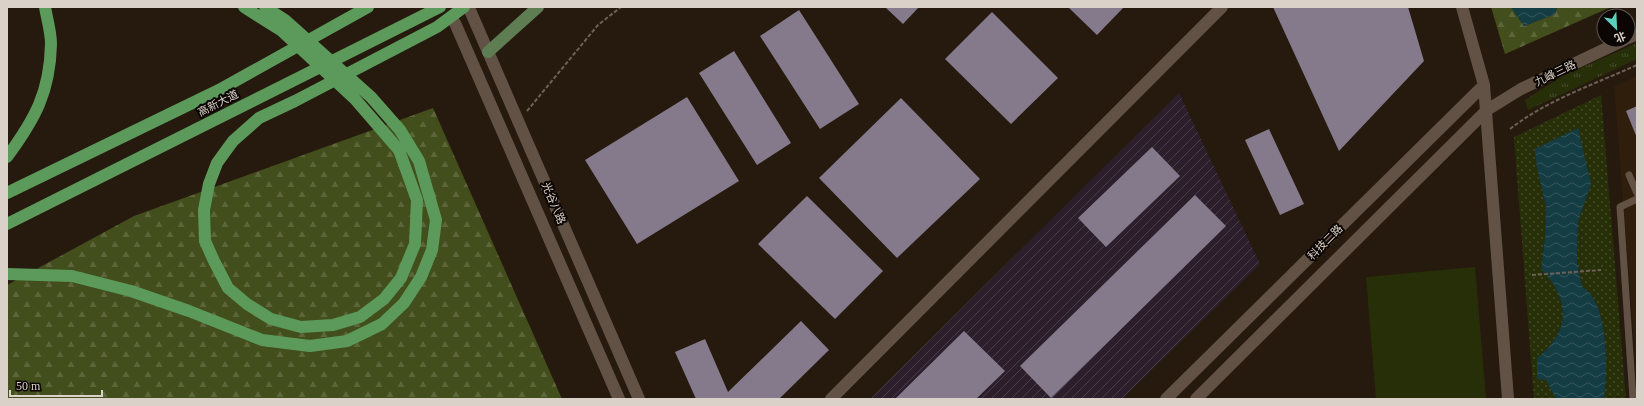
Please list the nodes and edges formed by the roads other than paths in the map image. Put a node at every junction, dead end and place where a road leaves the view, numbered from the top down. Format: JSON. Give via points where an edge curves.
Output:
{"nodes":[{"id":1,"x":45,"y":7,"type":"edge"},
{"id":2,"x":244,"y":7,"type":"edge"},
{"id":3,"x":265,"y":7,"type":"edge"},
{"id":4,"x":368,"y":7,"type":"edge"},
{"id":5,"x":440,"y":7,"type":"edge"},
{"id":6,"x":538,"y":7,"type":"edge"},
{"id":7,"x":1222,"y":7,"type":"edge"},
{"id":8,"x":1462,"y":7,"type":"edge"},
{"id":9,"x":466,"y":8,"type":"edge"},
{"id":10,"x":455,"y":23,"type":"dead end"},
{"id":11,"x":1607,"y":48,"type":"edge"},
{"id":12,"x":488,"y":52,"type":"junction"},
{"id":13,"x":1484,"y":86,"type":"junction"},
{"id":14,"x":1487,"y":110,"type":"junction"},
{"id":15,"x":7,"y":157,"type":"edge"},
{"id":16,"x":1629,"y":175,"type":"dead end"},
{"id":17,"x":7,"y":193,"type":"edge"},
{"id":18,"x":1637,"y":193,"type":"edge"},
{"id":19,"x":1637,"y":199,"type":"edge"},
{"id":20,"x":7,"y":224,"type":"edge"},
{"id":21,"x":7,"y":274,"type":"edge"},
{"id":22,"x":1177,"y":387,"type":"junction"},
{"id":23,"x":619,"y":399,"type":"edge"},
{"id":24,"x":639,"y":399,"type":"edge"},
{"id":25,"x":831,"y":399,"type":"edge"},
{"id":26,"x":1161,"y":399,"type":"edge"},
{"id":27,"x":1166,"y":399,"type":"edge"},
{"id":28,"x":1196,"y":399,"type":"edge"},
{"id":29,"x":1508,"y":399,"type":"edge"},
{"id":30,"x":1633,"y":399,"type":"edge"}],
"edges":[{"from":1,"to":15,"type":"highway","via":[[51,43],[46,88],[29,127]]},
{"from":2,"to":9,"type":"highway","via":[[282,32],[355,99],[399,150],[416,200],[415,244],[402,278],[384,299],[360,317],[333,325],[301,327],[271,319],[228,288],[206,241],[204,210],[209,184],[217,163],[233,142],[259,118],[295,101],[437,27]]},
{"from":3,"to":21,"type":"highway","via":[[285,20],[371,97],[400,130],[419,161],[436,220],[432,250],[421,277],[404,303],[382,324],[347,341],[310,346],[262,340],[131,291],[72,276]]},
{"from":4,"to":17,"type":"highway","name":"高新大道","via":[[219,90]]},
{"from":5,"to":20,"type":"highway","name":"高新大道"},
{"from":6,"to":12,"type":"main road"},
{"from":7,"to":25,"type":"street"},
{"from":8,"to":13,"type":"street"},
{"from":9,"to":12,"type":"street","name":"光谷八路"},
{"from":10,"to":23,"type":"street","name":"光谷八路"},
{"from":11,"to":14,"type":"street","name":"九峰三路","via":[[1521,89]]},
{"from":12,"to":24,"type":"street","name":"光谷八路"},
{"from":13,"to":14,"type":"street"},
{"from":13,"to":22,"type":"street","name":"科技二路"},
{"from":14,"to":28,"type":"street","name":"科技二路"},
{"from":14,"to":29,"type":"street"},
{"from":16,"to":18,"type":"lane"},
{"from":19,"to":30,"type":"lane","via":[[1620,207]]},
{"from":22,"to":26,"type":"street"},
{"from":22,"to":27,"type":"street","name":"科技二路"}]}
